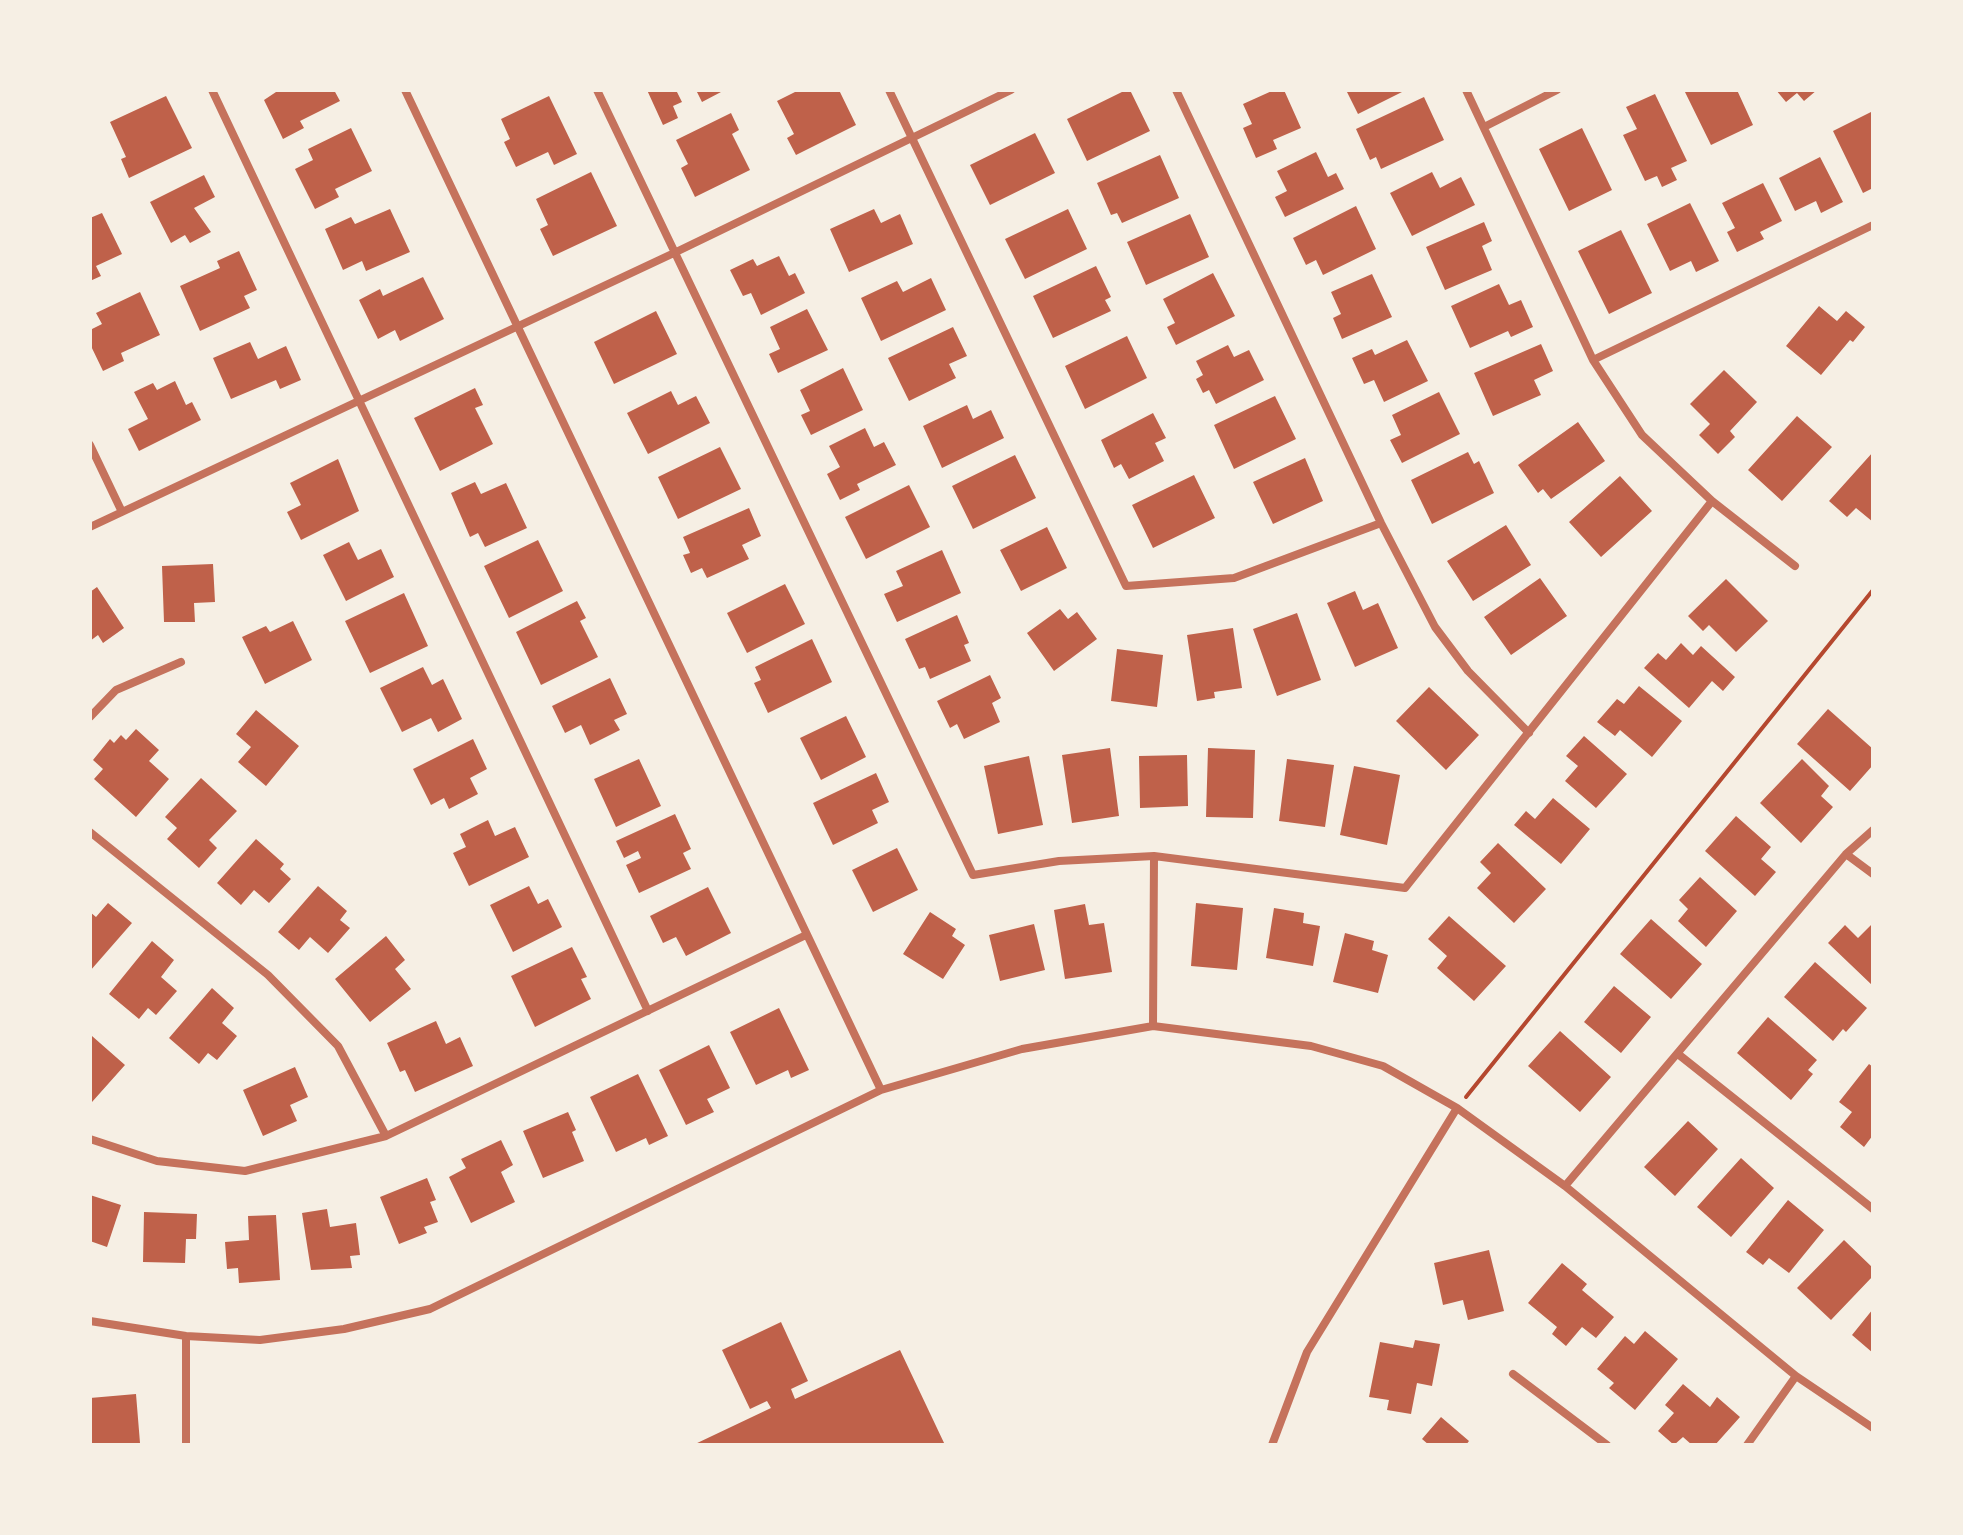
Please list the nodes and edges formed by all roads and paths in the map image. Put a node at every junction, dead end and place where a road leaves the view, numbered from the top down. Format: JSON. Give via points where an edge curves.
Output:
{"nodes":[{"id":1,"x":212,"y":90,"type":"edge"},
{"id":2,"x":405,"y":90,"type":"edge"},
{"id":3,"x":597,"y":90,"type":"edge"},
{"id":4,"x":889,"y":90,"type":"edge"},
{"id":5,"x":1011,"y":90,"type":"edge"},
{"id":6,"x":1176,"y":90,"type":"edge"},
{"id":7,"x":1466,"y":90,"type":"edge"},
{"id":8,"x":1557,"y":90,"type":"edge"},
{"id":9,"x":1486,"y":126,"type":"junction"},
{"id":10,"x":911,"y":137,"type":"junction"},
{"id":11,"x":1873,"y":225,"type":"edge"},
{"id":12,"x":674,"y":253,"type":"junction"},
{"id":13,"x":516,"y":327,"type":"junction"},
{"id":14,"x":1593,"y":360,"type":"junction"},
{"id":15,"x":360,"y":401,"type":"junction"},
{"id":16,"x":90,"y":445,"type":"edge"},
{"id":17,"x":1712,"y":501,"type":"junction"},
{"id":18,"x":122,"y":512,"type":"junction"},
{"id":19,"x":1381,"y":523,"type":"junction"},
{"id":20,"x":90,"y":527,"type":"edge"},
{"id":21,"x":1795,"y":566,"type":"dead end"},
{"id":22,"x":1873,"y":590,"type":"edge"},
{"id":23,"x":181,"y":662,"type":"dead end"},
{"id":24,"x":90,"y":717,"type":"edge"},
{"id":25,"x":1529,"y":733,"type":"junction"},
{"id":26,"x":1873,"y":830,"type":"edge"},
{"id":27,"x":90,"y":832,"type":"edge"},
{"id":28,"x":1846,"y":854,"type":"junction"},
{"id":29,"x":1154,"y":856,"type":"junction"},
{"id":30,"x":1873,"y":874,"type":"edge"},
{"id":31,"x":806,"y":935,"type":"junction"},
{"id":32,"x":648,"y":1011,"type":"junction"},
{"id":33,"x":1153,"y":1026,"type":"junction"},
{"id":34,"x":1678,"y":1054,"type":"junction"},
{"id":35,"x":881,"y":1090,"type":"junction"},
{"id":36,"x":1457,"y":1108,"type":"junction"},
{"id":37,"x":386,"y":1136,"type":"junction"},
{"id":38,"x":90,"y":1139,"type":"edge"},
{"id":39,"x":1565,"y":1186,"type":"junction"},
{"id":40,"x":1873,"y":1209,"type":"edge"},
{"id":41,"x":90,"y":1321,"type":"edge"},
{"id":42,"x":186,"y":1336,"type":"junction"},
{"id":43,"x":1513,"y":1374,"type":"dead end"},
{"id":44,"x":1796,"y":1376,"type":"junction"},
{"id":45,"x":1873,"y":1428,"type":"edge"},
{"id":46,"x":186,"y":1445,"type":"edge"},
{"id":47,"x":1272,"y":1445,"type":"edge"},
{"id":48,"x":1607,"y":1445,"type":"edge"},
{"id":49,"x":1747,"y":1445,"type":"edge"}],
"edges":[{"from":1,"to":15,"type":"street"},
{"from":2,"to":13,"type":"street"},
{"from":3,"to":12,"type":"street"},
{"from":4,"to":10,"type":"street"},
{"from":5,"to":10,"type":"street"},
{"from":6,"to":19,"type":"street"},
{"from":7,"to":9,"type":"street"},
{"from":8,"to":9,"type":"street"},
{"from":9,"to":14,"type":"street"},
{"from":10,"to":12,"type":"street"},
{"from":10,"to":19,"type":"street","via":[[1126,586],[1234,578]]},
{"from":11,"to":14,"type":"street"},
{"from":12,"to":13,"type":"street"},
{"from":12,"to":29,"type":"street","via":[[973,875],[1059,861]]},
{"from":13,"to":15,"type":"street"},
{"from":13,"to":31,"type":"street"},
{"from":14,"to":17,"type":"street","via":[[1642,435]]},
{"from":15,"to":18,"type":"street"},
{"from":15,"to":32,"type":"street"},
{"from":16,"to":18,"type":"street"},
{"from":17,"to":21,"type":"street"},
{"from":17,"to":25,"type":"street"},
{"from":18,"to":20,"type":"street"},
{"from":19,"to":25,"type":"street","via":[[1435,627],[1468,671]]},
{"from":22,"to":36,"type":"path"},
{"from":23,"to":24,"type":"street","via":[[116,690]]},
{"from":25,"to":29,"type":"street","via":[[1405,888]]},
{"from":26,"to":28,"type":"street"},
{"from":27,"to":37,"type":"street","via":[[268,975],[338,1046]]},
{"from":28,"to":30,"type":"street"},
{"from":28,"to":34,"type":"street"},
{"from":29,"to":33,"type":"street"},
{"from":31,"to":32,"type":"street"},
{"from":31,"to":35,"type":"street"},
{"from":32,"to":37,"type":"street"},
{"from":33,"to":35,"type":"street","via":[[1022,1049]]},
{"from":33,"to":36,"type":"street","via":[[1311,1046],[1383,1066]]},
{"from":34,"to":39,"type":"street"},
{"from":34,"to":40,"type":"street"},
{"from":35,"to":42,"type":"street","via":[[430,1309],[344,1329],[260,1340]]},
{"from":36,"to":39,"type":"street"},
{"from":36,"to":47,"type":"street","via":[[1307,1352]]},
{"from":37,"to":38,"type":"street","via":[[245,1171],[157,1161]]},
{"from":39,"to":44,"type":"street"},
{"from":41,"to":42,"type":"street"},
{"from":42,"to":46,"type":"street"},
{"from":43,"to":48,"type":"street"},
{"from":44,"to":45,"type":"street"},
{"from":44,"to":49,"type":"street"}]}
